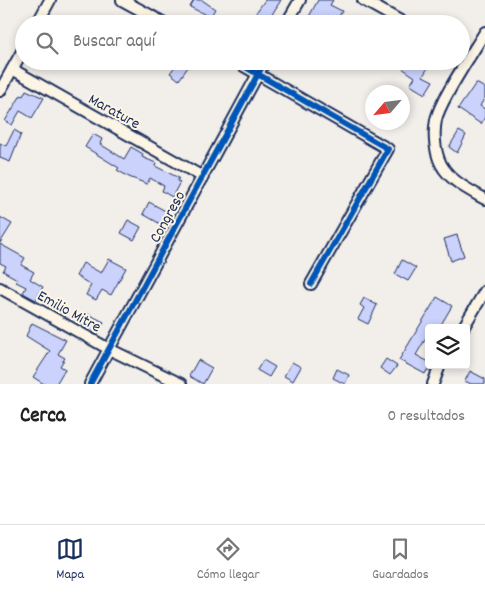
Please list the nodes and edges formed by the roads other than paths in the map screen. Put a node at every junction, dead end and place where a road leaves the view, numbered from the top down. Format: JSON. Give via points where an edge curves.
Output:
{"nodes":[{"id":1,"x":50,"y":0,"type":"edge"},
{"id":2,"x":122,"y":0,"type":"edge"},
{"id":3,"x":300,"y":0,"type":"edge"},
{"id":4,"x":363,"y":0,"type":"edge"},
{"id":5,"x":42,"y":15,"type":"edge"},
{"id":6,"x":150,"y":15,"type":"edge"},
{"id":7,"x":291,"y":15,"type":"edge"},
{"id":8,"x":390,"y":15,"type":"edge"},
{"id":9,"x":485,"y":32,"type":"edge"},
{"id":10,"x":470,"y":50,"type":"edge"},
{"id":11,"x":15,"y":64,"type":"edge"},
{"id":12,"x":12,"y":69,"type":"junction"},
{"id":13,"x":251,"y":70,"type":"edge"},
{"id":14,"x":260,"y":70,"type":"edge"},
{"id":15,"x":459,"y":70,"type":"edge"},
{"id":16,"x":258,"y":74,"type":"junction"},
{"id":17,"x":0,"y":91,"type":"edge"},
{"id":18,"x":203,"y":177,"type":"junction"},
{"id":19,"x":485,"y":199,"type":"edge"},
{"id":20,"x":311,"y":284,"type":"dead end"},
{"id":21,"x":0,"y":288,"type":"edge"},
{"id":22,"x":485,"y":291,"type":"edge"},
{"id":23,"x":465,"y":324,"type":"edge"},
{"id":24,"x":109,"y":349,"type":"junction"},
{"id":25,"x":439,"y":369,"type":"edge"},
{"id":26,"x":90,"y":384,"type":"edge"},
{"id":27,"x":181,"y":384,"type":"edge"},
{"id":28,"x":433,"y":384,"type":"edge"}],
"edges":[{"from":1,"to":5,"type":"street"},
{"from":2,"to":6,"type":"street"},
{"from":3,"to":7,"type":"street"},
{"from":4,"to":8,"type":"street"},
{"from":9,"to":10,"type":"street"},
{"from":11,"to":12,"type":"street"},
{"from":12,"to":17,"type":"street"},
{"from":12,"to":18,"type":"street","name":"Marature"},
{"from":13,"to":16,"type":"street"},
{"from":14,"to":16,"type":"street","name":"Congreso"},
{"from":15,"to":19,"type":"street","via":[[436,120],[439,159],[445,170],[462,185]]},
{"from":16,"to":18,"type":"street","name":"Congreso"},
{"from":16,"to":20,"type":"street","via":[[388,149]]},
{"from":18,"to":24,"type":"street","name":"Congreso"},
{"from":21,"to":24,"type":"street","name":"Emilio Mitre"},
{"from":22,"to":23,"type":"street"},
{"from":24,"to":26,"type":"street","name":"Congreso"},
{"from":24,"to":27,"type":"street","name":"Emilio Mitre"},
{"from":25,"to":28,"type":"street"}]}
